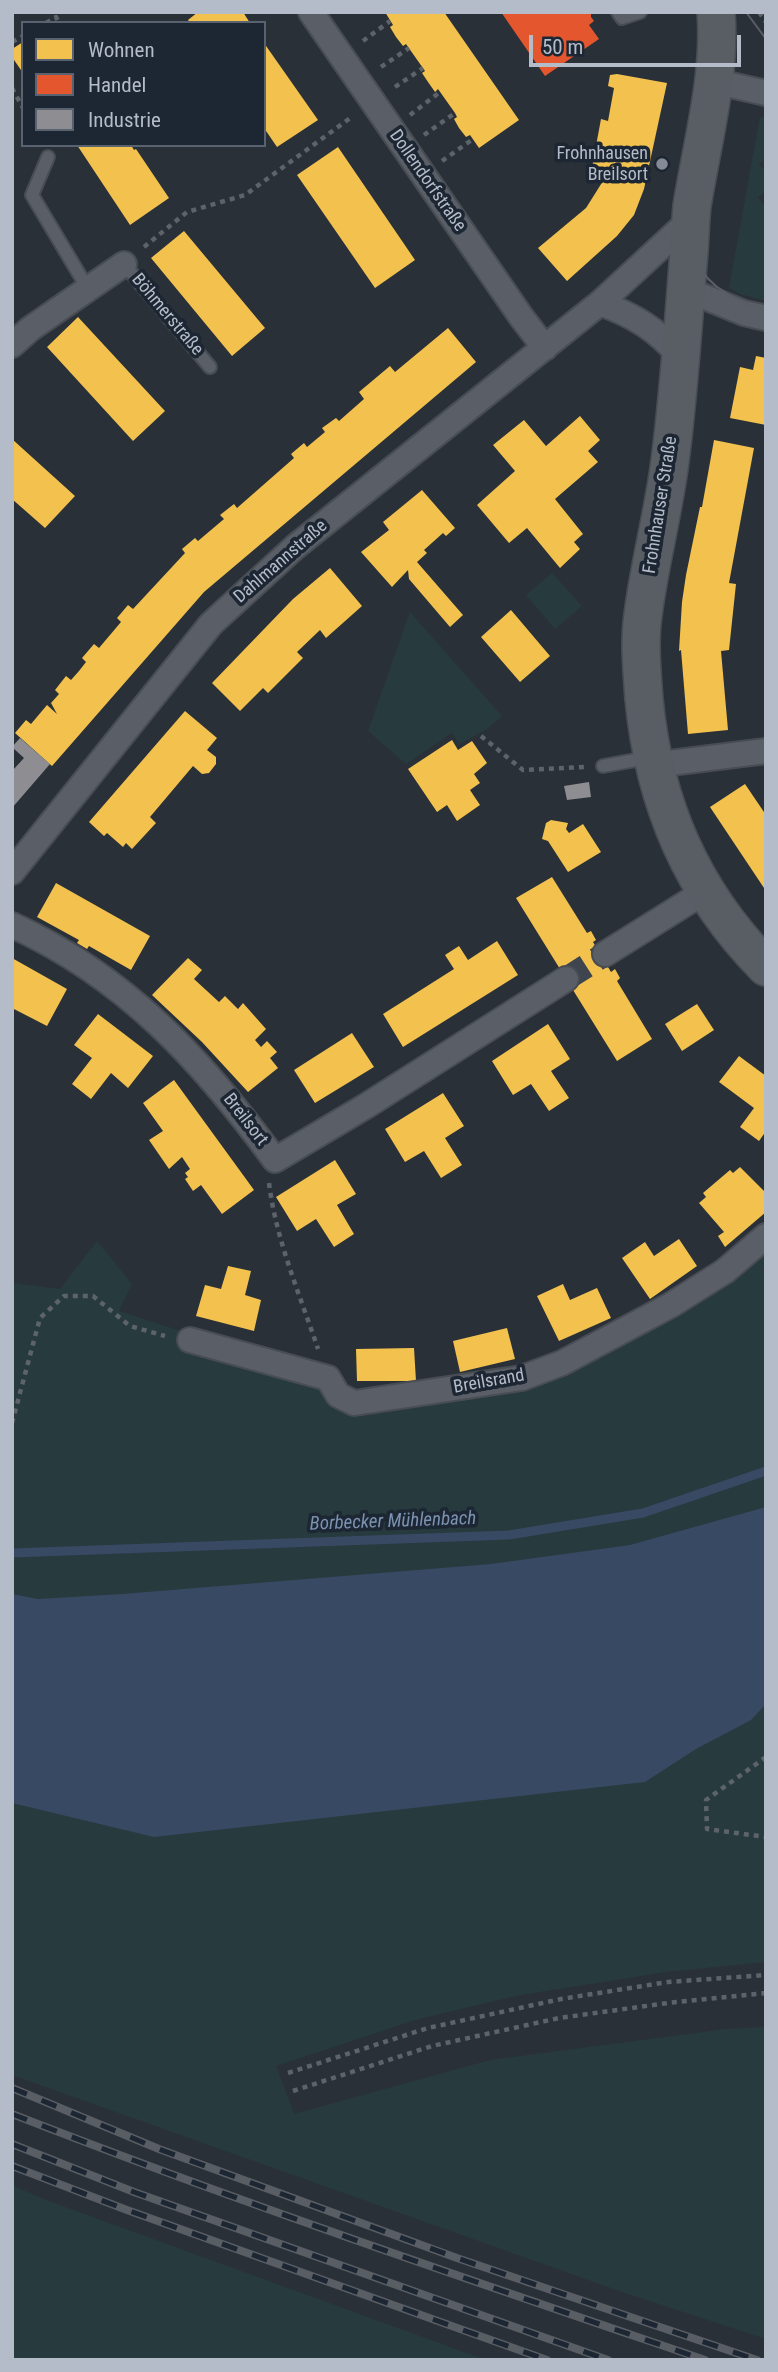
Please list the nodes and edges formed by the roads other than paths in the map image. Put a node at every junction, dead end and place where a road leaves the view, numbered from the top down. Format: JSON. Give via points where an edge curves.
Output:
{"nodes":[{"id":1,"x":311,"y":12,"type":"edge"},
{"id":2,"x":618,"y":12,"type":"edge"},
{"id":3,"x":640,"y":12,"type":"edge"},
{"id":4,"x":716,"y":12,"type":"edge"},
{"id":5,"x":713,"y":81,"type":"junction"},
{"id":6,"x":766,"y":93,"type":"edge"},
{"id":7,"x":48,"y":157,"type":"dead end"},
{"id":8,"x":691,"y":219,"type":"junction"},
{"id":9,"x":124,"y":264,"type":"joint"},
{"id":10,"x":88,"y":289,"type":"junction"},
{"id":11,"x":685,"y":289,"type":"junction"},
{"id":12,"x":600,"y":303,"type":"junction"},
{"id":13,"x":766,"y":318,"type":"edge"},
{"id":14,"x":12,"y":345,"type":"edge"},
{"id":15,"x":545,"y":348,"type":"junction"},
{"id":16,"x":681,"y":357,"type":"junction"},
{"id":17,"x":210,"y":367,"type":"dead end"},
{"id":18,"x":766,"y":751,"type":"edge"},
{"id":19,"x":653,"y":761,"type":"junction"},
{"id":20,"x":603,"y":766,"type":"road end"},
{"id":21,"x":12,"y":872,"type":"edge"},
{"id":22,"x":704,"y":892,"type":"junction"},
{"id":23,"x":12,"y":925,"type":"edge"},
{"id":24,"x":605,"y":954,"type":"tunnel mouth"},
{"id":25,"x":766,"y":967,"type":"edge"},
{"id":26,"x":566,"y":979,"type":"tunnel mouth"},
{"id":27,"x":766,"y":1236,"type":"edge"},
{"id":28,"x":190,"y":1340,"type":"road end"}],
"edges":[{"from":1,"to":15,"type":"street","name":"Dollendorfstraße"},
{"from":2,"to":3,"type":"lane","via":[[622,18]]},
{"from":4,"to":5,"type":"main road","name":"Frohnhauser Straße"},
{"from":5,"to":6,"type":"street"},
{"from":5,"to":8,"type":"main road","name":"Frohnhauser Straße"},
{"from":7,"to":10,"type":"lane","via":[[32,195]]},
{"from":8,"to":11,"type":"main road","name":"Frohnhauser Straße"},
{"from":8,"to":12,"type":"street","name":"Dahlmannstraße"},
{"from":9,"to":10,"type":"street","name":"Böhmerstraße"},
{"from":9,"to":17,"type":"lane","name":"Böhmerstraße"},
{"from":10,"to":14,"type":"street","name":"Böhmerstraße"},
{"from":11,"to":13,"type":"street"},
{"from":11,"to":16,"type":"main road","name":"Frohnhauser Straße"},
{"from":12,"to":15,"type":"street","name":"Dahlmannstraße"},
{"from":12,"to":16,"type":"street","via":[[648,326]]},
{"from":15,"to":21,"type":"street","name":"Dahlmannstraße","via":[[295,547],[221,614]]},
{"from":16,"to":19,"type":"main road","name":"Frohnhauser Straße","via":[[671,455],[642,617],[642,669]]},
{"from":18,"to":19,"type":"street"},
{"from":19,"to":20,"type":"lane"},
{"from":19,"to":22,"type":"main road","name":"Frohnhauser Straße","via":[[673,825]]},
{"from":22,"to":24,"type":"street"},
{"from":22,"to":25,"type":"main road","name":"Frohnhauser Straße"},
{"from":23,"to":26,"type":"street","name":"Breilsort","via":[[87,965],[164,1026],[275,1160]]},
{"from":27,"to":28,"type":"street","name":"Breilsrand","via":[[671,1305],[562,1363],[522,1378],[354,1403],[338,1395],[328,1378]]}]}
